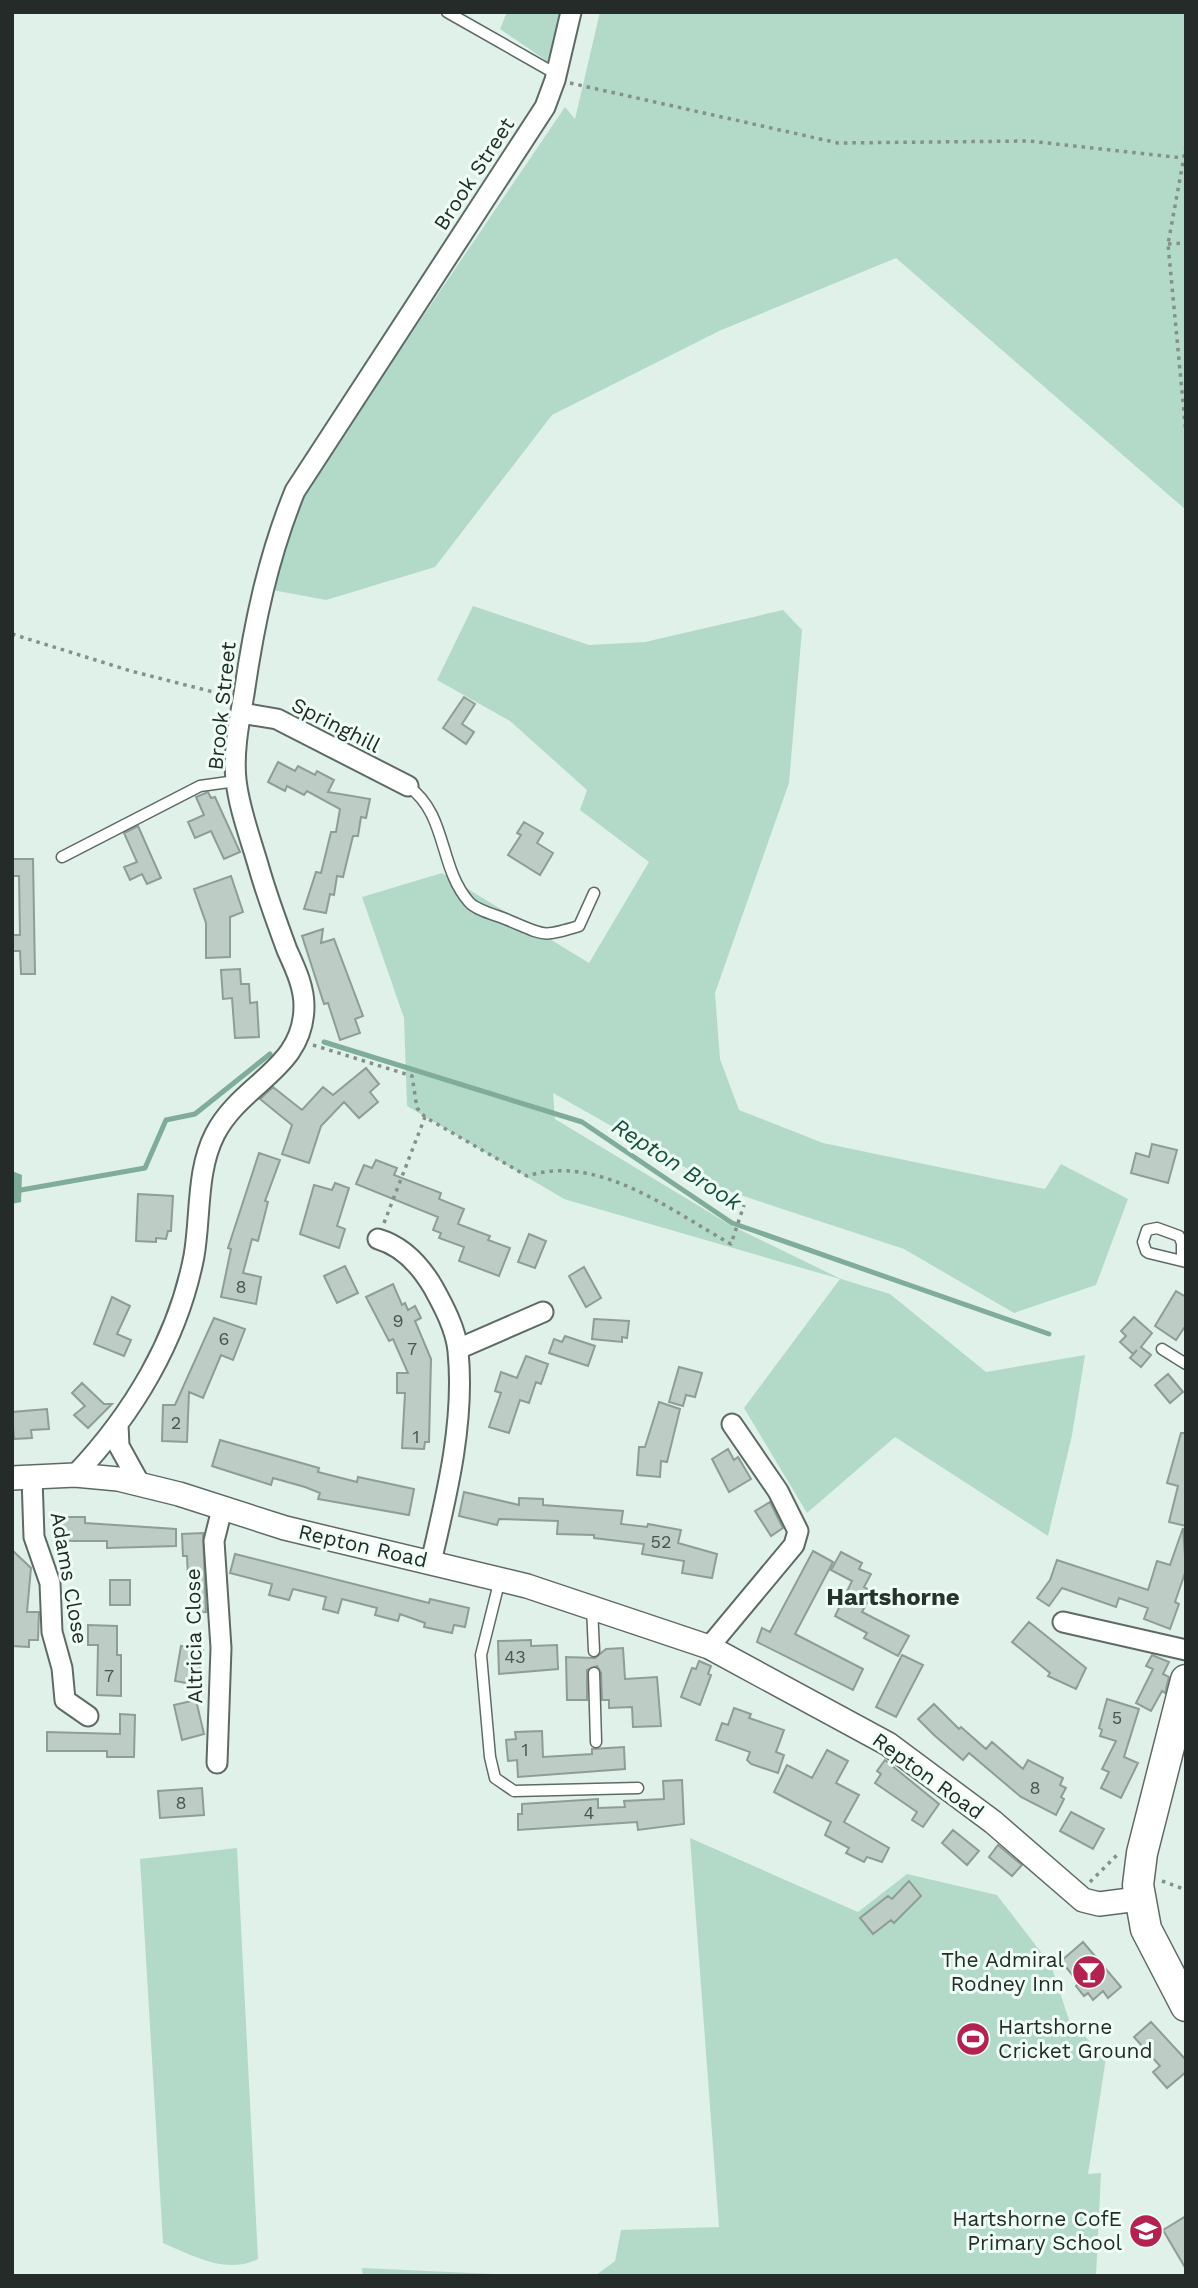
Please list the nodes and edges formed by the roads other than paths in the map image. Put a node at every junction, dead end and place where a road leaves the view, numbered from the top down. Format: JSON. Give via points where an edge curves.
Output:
{"nodes":[{"id":1,"x":447,"y":12,"type":"edge"},
{"id":2,"x":571,"y":12,"type":"edge"},
{"id":3,"x":556,"y":77,"type":"junction"},
{"id":4,"x":242,"y":706,"type":"junction"},
{"id":5,"x":236,"y":781,"type":"junction"},
{"id":6,"x":408,"y":786,"type":"joint"},
{"id":7,"x":62,"y":857,"type":"dead end"},
{"id":8,"x":594,"y":893,"type":"dead end"},
{"id":9,"x":378,"y":1239,"type":"road end"},
{"id":10,"x":543,"y":1312,"type":"dead end"},
{"id":11,"x":458,"y":1349,"type":"junction"},
{"id":12,"x":1162,"y":1349,"type":"dead end"},
{"id":13,"x":1186,"y":1364,"type":"edge"},
{"id":14,"x":732,"y":1424,"type":"dead end"},
{"id":15,"x":118,"y":1425,"type":"junction"},
{"id":16,"x":75,"y":1475,"type":"junction"},
{"id":17,"x":22,"y":1477,"type":"edge"},
{"id":18,"x":140,"y":1484,"type":"junction"},
{"id":19,"x":222,"y":1509,"type":"junction"},
{"id":20,"x":431,"y":1562,"type":"junction"},
{"id":21,"x":500,"y":1579,"type":"junction"},
{"id":22,"x":592,"y":1606,"type":"junction"},
{"id":23,"x":1063,"y":1622,"type":"dead end"},
{"id":24,"x":709,"y":1647,"type":"junction"},
{"id":25,"x":1186,"y":1650,"type":"edge"},
{"id":26,"x":594,"y":1651,"type":"dead end"},
{"id":27,"x":594,"y":1673,"type":"dead end"},
{"id":28,"x":1186,"y":1680,"type":"edge"},
{"id":29,"x":88,"y":1716,"type":"dead end"},
{"id":30,"x":596,"y":1742,"type":"dead end"},
{"id":31,"x":217,"y":1763,"type":"dead end"},
{"id":32,"x":638,"y":1788,"type":"dead end"},
{"id":33,"x":1138,"y":1899,"type":"junction"},
{"id":34,"x":1186,"y":2006,"type":"edge"}],
"edges":[{"from":1,"to":3,"type":"lane"},
{"from":2,"to":3,"type":"street","name":"Brook Street"},
{"from":3,"to":4,"type":"street","name":"Brook Street","via":[[545,107],[295,491],[262,590]]},
{"from":4,"to":5,"type":"street","name":"Brook Street"},
{"from":4,"to":6,"type":"street","name":"Springhill"},
{"from":5,"to":7,"type":"lane","via":[[200,786]]},
{"from":5,"to":15,"type":"street","name":"Brook Street","via":[[262,876],[299,979],[303,1025],[288,1058],[241,1097],[215,1135],[202,1178],[194,1255],[176,1322]]},
{"from":6,"to":8,"type":"lane","via":[[424,798],[433,814],[448,865],[470,904],[547,936],[579,926]]},
{"from":9,"to":11,"type":"street","via":[[394,1244],[427,1277]]},
{"from":10,"to":11,"type":"street"},
{"from":11,"to":20,"type":"street","via":[[453,1452]]},
{"from":12,"to":13,"type":"lane"},
{"from":14,"to":24,"type":"street","via":[[778,1491],[797,1531],[794,1545]]},
{"from":15,"to":16,"type":"street"},
{"from":15,"to":18,"type":"street","via":[[119,1446]]},
{"from":16,"to":17,"type":"street","name":"Repton Road"},
{"from":16,"to":18,"type":"street","name":"Repton Road"},
{"from":17,"to":29,"type":"street","name":"Adams Close","via":[[34,1537],[50,1583],[52,1632],[65,1700]]},
{"from":18,"to":19,"type":"street","name":"Repton Road"},
{"from":19,"to":20,"type":"street","name":"Repton Road"},
{"from":19,"to":31,"type":"street","name":"Altricia Close","via":[[214,1541],[221,1648]]},
{"from":20,"to":21,"type":"street","name":"Repton Road"},
{"from":21,"to":22,"type":"street","name":"Repton Road"},
{"from":21,"to":32,"type":"lane","via":[[481,1655],[495,1778],[514,1791]]},
{"from":22,"to":24,"type":"street","name":"Repton Road"},
{"from":22,"to":26,"type":"lane"},
{"from":23,"to":25,"type":"street"},
{"from":24,"to":33,"type":"street","name":"Repton Road","via":[[888,1744],[993,1822],[1090,1903]]},
{"from":27,"to":30,"type":"lane"},
{"from":28,"to":33,"type":"main road","via":[[1143,1853]]},
{"from":33,"to":34,"type":"main road","via":[[1155,1950]]}]}
